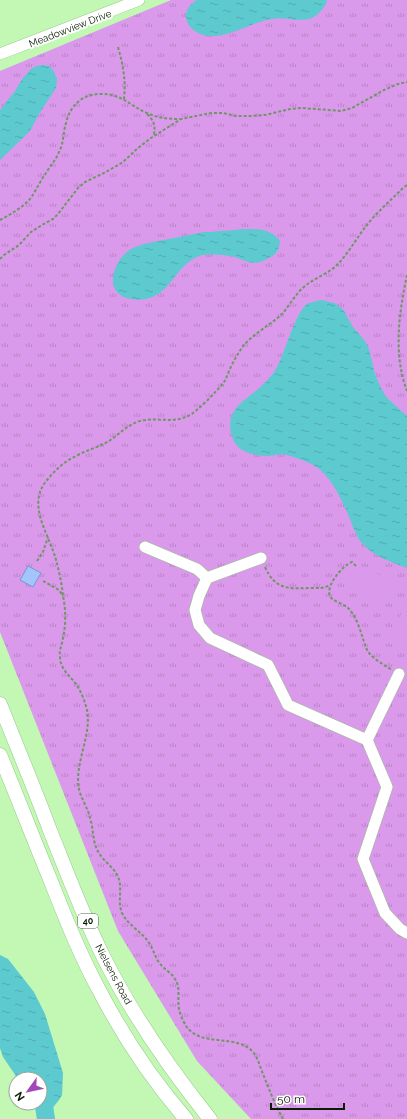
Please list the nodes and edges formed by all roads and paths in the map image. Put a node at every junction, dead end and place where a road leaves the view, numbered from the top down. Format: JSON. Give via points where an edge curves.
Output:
{"nodes":[{"id":1,"x":140,"y":0,"type":"edge"},
{"id":2,"x":118,"y":47,"type":"dead end"},
{"id":3,"x":0,"y":54,"type":"edge"},
{"id":4,"x":407,"y":82,"type":"edge"},
{"id":5,"x":124,"y":99,"type":"junction"},
{"id":6,"x":146,"y":113,"type":"junction"},
{"id":7,"x":181,"y":120,"type":"junction"},
{"id":8,"x":154,"y":136,"type":"junction"},
{"id":9,"x":407,"y":185,"type":"edge"},
{"id":10,"x":0,"y":220,"type":"edge"},
{"id":11,"x":0,"y":259,"type":"edge"},
{"id":12,"x":407,"y":275,"type":"edge"},
{"id":13,"x":407,"y":391,"type":"edge"},
{"id":14,"x":48,"y":537,"type":"junction"},
{"id":15,"x":145,"y":547,"type":"dead end"},
{"id":16,"x":261,"y":558,"type":"joint"},
{"id":17,"x":37,"y":561,"type":"dead end"},
{"id":18,"x":356,"y":566,"type":"dead end"},
{"id":19,"x":207,"y":578,"type":"junction"},
{"id":20,"x":43,"y":582,"type":"dead end"},
{"id":21,"x":331,"y":585,"type":"junction"},
{"id":22,"x":64,"y":597,"type":"junction"},
{"id":23,"x":399,"y":674,"type":"joint"},
{"id":24,"x":0,"y":704,"type":"edge"},
{"id":25,"x":366,"y":740,"type":"junction"},
{"id":26,"x":0,"y":755,"type":"edge"},
{"id":27,"x":407,"y":933,"type":"edge"},
{"id":28,"x":186,"y":1119,"type":"edge"},
{"id":29,"x":210,"y":1119,"type":"edge"},
{"id":30,"x":283,"y":1119,"type":"edge"}],
"edges":[{"from":1,"to":3,"type":"street","name":"Meadowview Drive"},
{"from":2,"to":5,"type":"path","via":[[125,81]]},
{"from":4,"to":7,"type":"path","via":[[341,111],[302,108],[250,116],[211,113]]},
{"from":5,"to":6,"type":"path"},
{"from":5,"to":10,"type":"path","via":[[111,94],[98,94],[76,102],[69,112],[60,152],[54,162],[20,209]]},
{"from":6,"to":7,"type":"path","via":[[165,119]]},
{"from":6,"to":8,"type":"path","via":[[153,120]]},
{"from":7,"to":8,"type":"path"},
{"from":8,"to":11,"type":"path","via":[[123,162],[85,182],[53,219],[31,232]]},
{"from":9,"to":14,"type":"path","via":[[367,224],[338,264],[302,288],[283,313],[245,343],[225,381],[190,416],[177,420],[148,419],[136,422],[109,441],[74,456],[60,467],[42,488],[38,497],[39,511]]},
{"from":12,"to":13,"type":"path","via":[[398,346]]},
{"from":14,"to":17,"type":"path"},
{"from":14,"to":22,"type":"path","via":[[56,558]]},
{"from":15,"to":19,"type":"street","via":[[197,569]]},
{"from":16,"to":19,"type":"street"},
{"from":16,"to":21,"type":"path","via":[[269,576],[283,587],[320,589]]},
{"from":18,"to":21,"type":"path","via":[[352,562],[348,563]]},
{"from":19,"to":25,"type":"street","via":[[195,610],[199,625],[210,638],[268,665],[288,705]]},
{"from":20,"to":22,"type":"path","via":[[59,590]]},
{"from":21,"to":23,"type":"path","via":[[330,596],[348,608],[360,630],[366,649]]},
{"from":22,"to":30,"type":"path","via":[[65,621],[59,661],[78,687],[88,715],[79,789],[90,816],[98,853],[119,878],[121,910],[127,921],[150,943],[160,964],[174,976],[179,988],[179,1009],[188,1028],[203,1038],[238,1043],[253,1052]]},
{"from":23,"to":25,"type":"street"},
{"from":24,"to":29,"type":"main road","name":"Nielsens Road","number":"40","via":[[104,957],[152,1042]]},
{"from":25,"to":27,"type":"street","via":[[387,787],[363,859],[385,913],[400,930]]},
{"from":26,"to":28,"type":"main road","name":"Nielsens Road","number":"40","via":[[66,920],[99,990],[141,1060],[172,1104]]}]}
